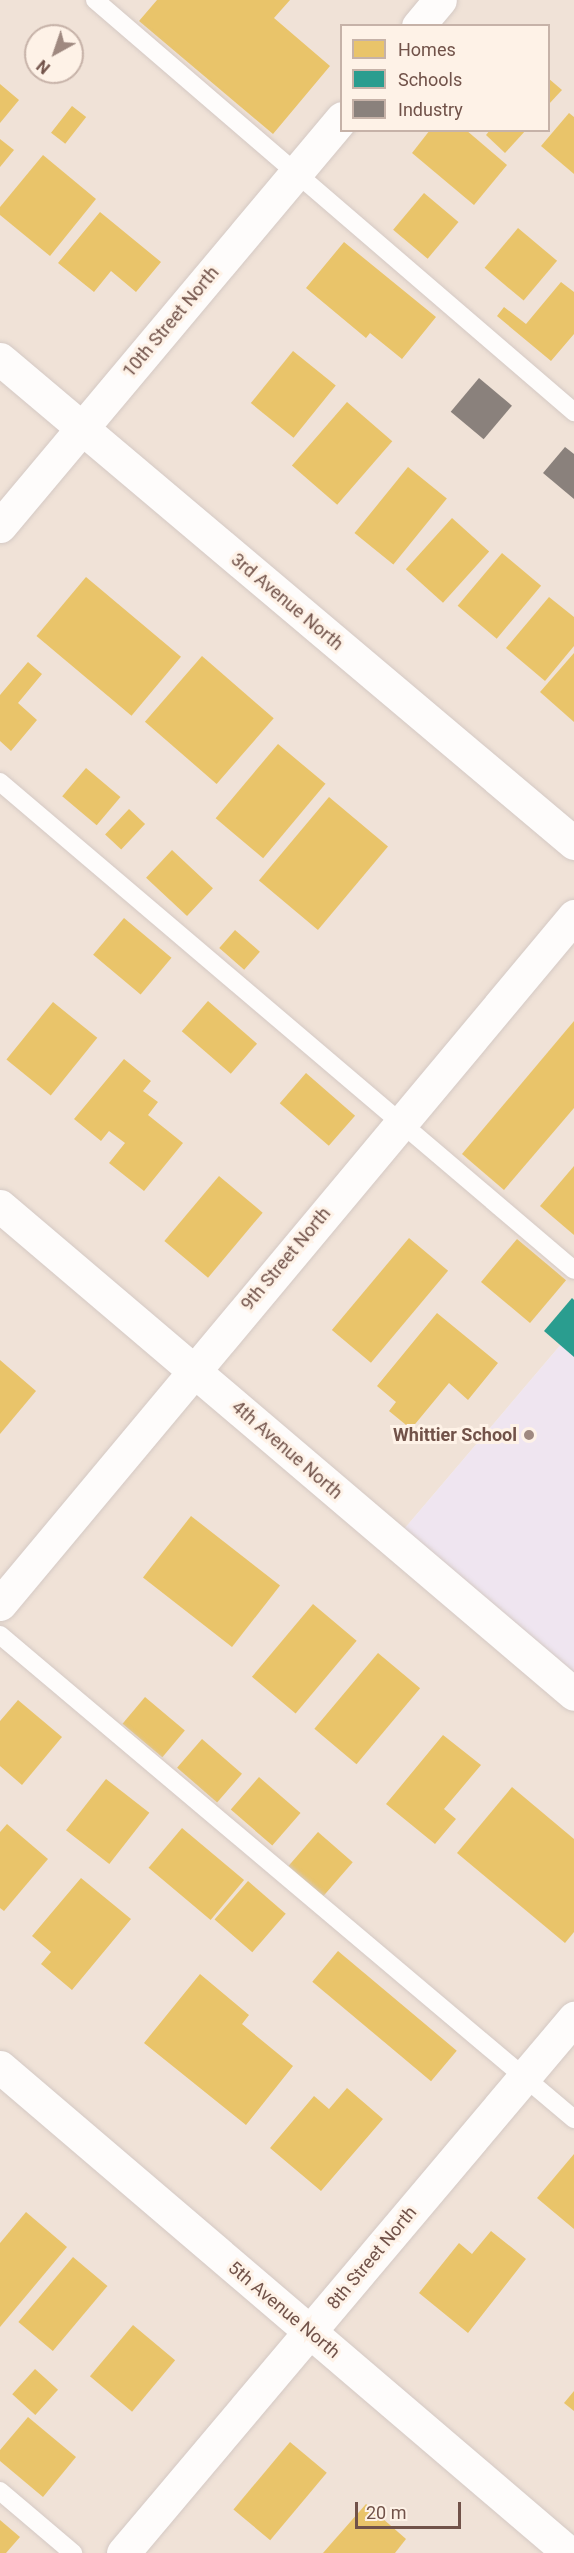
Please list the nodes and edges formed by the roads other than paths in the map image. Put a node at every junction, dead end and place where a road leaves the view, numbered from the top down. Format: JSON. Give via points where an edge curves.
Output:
{"nodes":[{"id":1,"x":95,"y":0,"type":"edge"},
{"id":2,"x":440,"y":0,"type":"edge"},
{"id":3,"x":420,"y":24,"type":"edge"},
{"id":4,"x":340,"y":120,"type":"edge"},
{"id":5,"x":297,"y":171,"type":"junction"},
{"id":6,"x":0,"y":359,"type":"edge"},
{"id":7,"x":574,"y":412,"type":"edge"},
{"id":8,"x":82,"y":429,"type":"junction"},
{"id":9,"x":0,"y":526,"type":"edge"},
{"id":10,"x":0,"y":782,"type":"edge"},
{"id":11,"x":574,"y":843,"type":"edge"},
{"id":12,"x":574,"y":916,"type":"edge"},
{"id":13,"x":401,"y":1122,"type":"junction"},
{"id":14,"x":0,"y":1206,"type":"edge"},
{"id":15,"x":574,"y":1270,"type":"edge"},
{"id":16,"x":194,"y":1369,"type":"junction"},
{"id":17,"x":0,"y":1604,"type":"edge"},
{"id":18,"x":0,"y":1635,"type":"edge"},
{"id":19,"x":574,"y":1694,"type":"edge"},
{"id":20,"x":574,"y":2018,"type":"edge"},
{"id":21,"x":0,"y":2067,"type":"edge"},
{"id":22,"x":525,"y":2077,"type":"junction"},
{"id":23,"x":574,"y":2119,"type":"edge"},
{"id":24,"x":310,"y":2332,"type":"junction"},
{"id":25,"x":0,"y":2491,"type":"edge"},
{"id":26,"x":73,"y":2553,"type":"edge"},
{"id":27,"x":123,"y":2553,"type":"edge"},
{"id":28,"x":569,"y":2553,"type":"edge"}],
"edges":[{"from":1,"to":5,"type":"lane"},
{"from":2,"to":3,"type":"street"},
{"from":4,"to":5,"type":"street","name":"10th Street North"},
{"from":5,"to":7,"type":"lane"},
{"from":5,"to":8,"type":"street","name":"10th Street North"},
{"from":6,"to":8,"type":"street","name":"3rd Avenue North"},
{"from":8,"to":9,"type":"street","name":"10th Street North"},
{"from":8,"to":11,"type":"street","name":"3rd Avenue North"},
{"from":10,"to":13,"type":"lane"},
{"from":12,"to":13,"type":"street","name":"9th Street North"},
{"from":13,"to":15,"type":"lane"},
{"from":13,"to":16,"type":"street","name":"9th Street North"},
{"from":14,"to":16,"type":"street","name":"4th Avenue North"},
{"from":16,"to":17,"type":"street","name":"9th Street North"},
{"from":16,"to":19,"type":"street","name":"4th Avenue North"},
{"from":18,"to":22,"type":"lane"},
{"from":20,"to":22,"type":"street","name":"8th Street North"},
{"from":21,"to":24,"type":"street","name":"5th Avenue North"},
{"from":22,"to":23,"type":"lane"},
{"from":22,"to":24,"type":"street","name":"8th Street North"},
{"from":24,"to":27,"type":"street","name":"8th Street North"},
{"from":24,"to":28,"type":"street","name":"5th Avenue North"},
{"from":25,"to":26,"type":"lane"}]}
